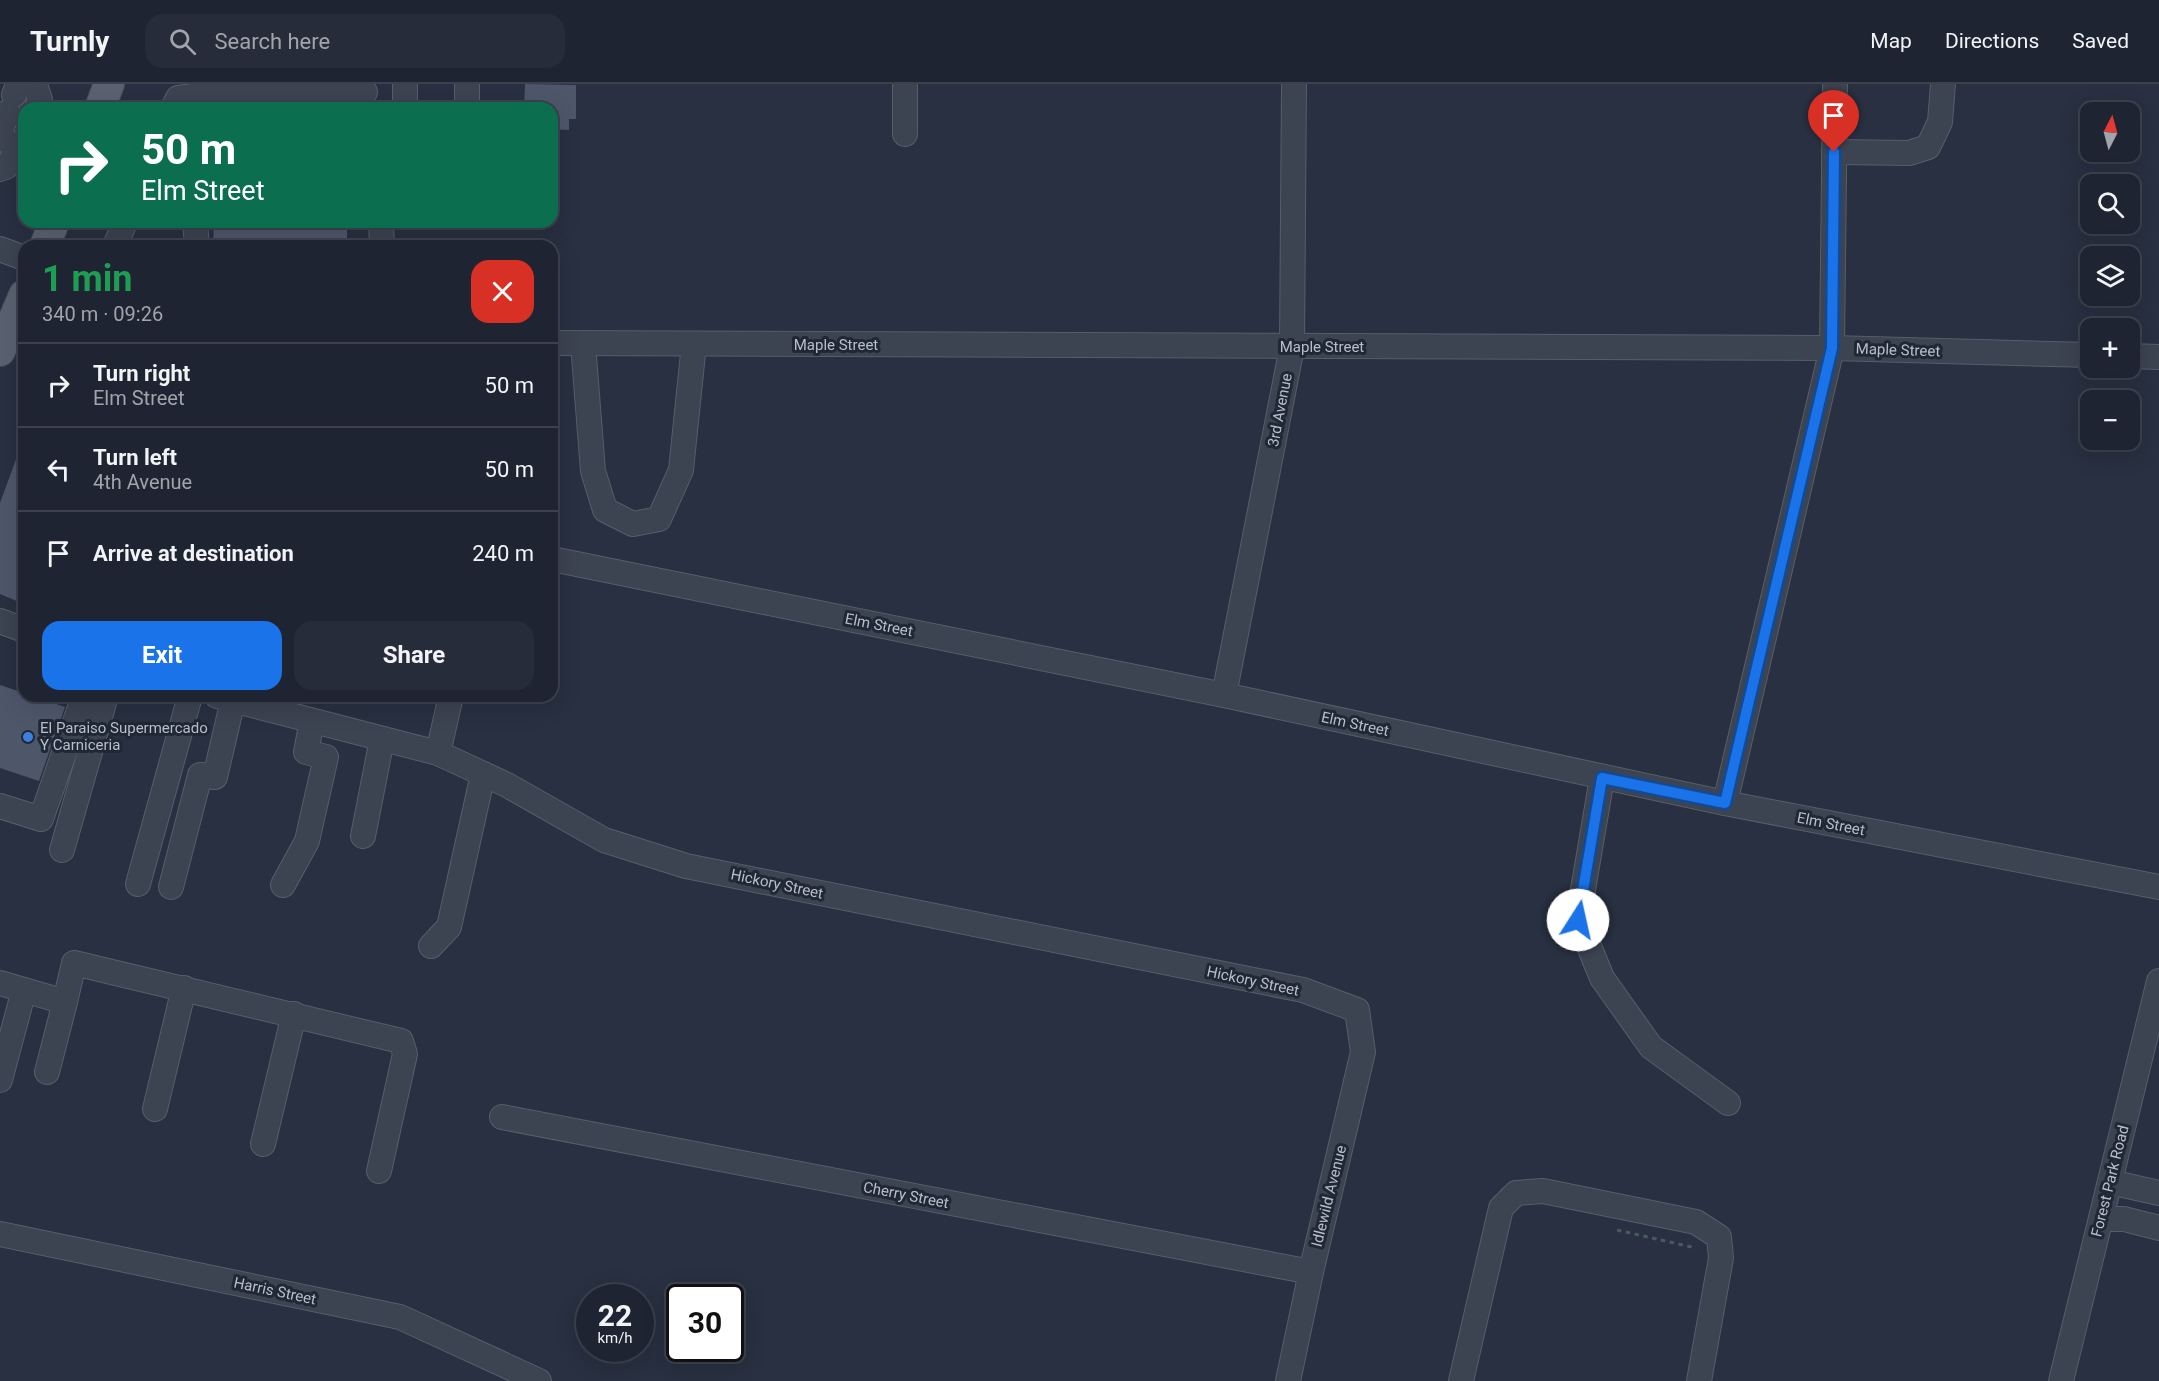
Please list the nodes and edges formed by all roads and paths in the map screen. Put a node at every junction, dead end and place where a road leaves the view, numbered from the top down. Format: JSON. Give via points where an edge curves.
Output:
{"nodes":[{"id":1,"x":109,"y":84,"type":"edge"},
{"id":2,"x":405,"y":84,"type":"edge"},
{"id":3,"x":467,"y":84,"type":"edge"},
{"id":4,"x":905,"y":84,"type":"edge"},
{"id":5,"x":1294,"y":84,"type":"edge"},
{"id":6,"x":1835,"y":84,"type":"edge"},
{"id":7,"x":1942,"y":84,"type":"edge"},
{"id":8,"x":364,"y":95,"type":"edge"},
{"id":9,"x":230,"y":99,"type":"edge"},
{"id":10,"x":15,"y":101,"type":"edge"},
{"id":11,"x":39,"y":102,"type":"edge"},
{"id":12,"x":102,"y":102,"type":"edge"},
{"id":13,"x":176,"y":102,"type":"edge"},
{"id":14,"x":405,"y":102,"type":"edge"},
{"id":15,"x":467,"y":102,"type":"edge"},
{"id":16,"x":905,"y":134,"type":"dead end"},
{"id":17,"x":0,"y":138,"type":"edge"},
{"id":18,"x":18,"y":144,"type":"edge"},
{"id":19,"x":18,"y":152,"type":"edge"},
{"id":20,"x":1834,"y":152,"type":"junction"},
{"id":21,"x":0,"y":169,"type":"edge"},
{"id":22,"x":0,"y":249,"type":"edge"},
{"id":23,"x":18,"y":256,"type":"edge"},
{"id":24,"x":18,"y":315,"type":"edge"},
{"id":25,"x":558,"y":344,"type":"edge"},
{"id":26,"x":583,"y":344,"type":"junction"},
{"id":27,"x":694,"y":344,"type":"junction"},
{"id":28,"x":1292,"y":347,"type":"junction"},
{"id":29,"x":1832,"y":348,"type":"junction"},
{"id":30,"x":0,"y":351,"type":"edge"},
{"id":31,"x":2080,"y":355,"type":"edge"},
{"id":32,"x":2140,"y":356,"type":"edge"},
{"id":33,"x":2159,"y":357,"type":"edge"},
{"id":34,"x":558,"y":560,"type":"edge"},
{"id":35,"x":0,"y":621,"type":"edge"},
{"id":36,"x":18,"y":628,"type":"edge"},
{"id":37,"x":1224,"y":695,"type":"junction"},
{"id":38,"x":82,"y":702,"type":"edge"},
{"id":39,"x":104,"y":702,"type":"edge"},
{"id":40,"x":188,"y":702,"type":"edge"},
{"id":41,"x":224,"y":702,"type":"edge"},
{"id":42,"x":240,"y":702,"type":"edge"},
{"id":43,"x":450,"y":702,"type":"edge"},
{"id":44,"x":312,"y":721,"type":"junction"},
{"id":45,"x":382,"y":739,"type":"junction"},
{"id":46,"x":438,"y":753,"type":"junction"},
{"id":47,"x":483,"y":774,"type":"junction"},
{"id":48,"x":1602,"y":778,"type":"junction"},
{"id":49,"x":1725,"y":803,"type":"junction"},
{"id":50,"x":0,"y":806,"type":"edge"},
{"id":51,"x":363,"y":836,"type":"dead end"},
{"id":52,"x":62,"y":850,"type":"dead end"},
{"id":53,"x":138,"y":884,"type":"dead end"},
{"id":54,"x":283,"y":885,"type":"dead end"},
{"id":55,"x":171,"y":887,"type":"dead end"},
{"id":56,"x":2159,"y":887,"type":"edge"},
{"id":57,"x":431,"y":946,"type":"dead end"},
{"id":58,"x":2159,"y":981,"type":"edge"},
{"id":59,"x":0,"y":983,"type":"edge"},
{"id":60,"x":184,"y":988,"type":"junction"},
{"id":61,"x":24,"y":990,"type":"junction"},
{"id":62,"x":65,"y":1002,"type":"junction"},
{"id":63,"x":1357,"y":1010,"type":"joint"},
{"id":64,"x":294,"y":1014,"type":"junction"},
{"id":65,"x":47,"y":1072,"type":"dead end"},
{"id":66,"x":0,"y":1080,"type":"edge"},
{"id":67,"x":1728,"y":1103,"type":"dead end"},
{"id":68,"x":155,"y":1109,"type":"dead end"},
{"id":69,"x":502,"y":1117,"type":"dead end"},
{"id":70,"x":263,"y":1144,"type":"dead end"},
{"id":71,"x":379,"y":1172,"type":"dead end"},
{"id":72,"x":2110,"y":1182,"type":"junction"},
{"id":73,"x":2159,"y":1193,"type":"edge"},
{"id":74,"x":2101,"y":1220,"type":"junction"},
{"id":75,"x":1611,"y":1228,"type":"dead end"},
{"id":76,"x":2159,"y":1228,"type":"edge"},
{"id":77,"x":0,"y":1234,"type":"edge"},
{"id":78,"x":1704,"y":1250,"type":"dead end"},
{"id":79,"x":1311,"y":1272,"type":"junction"},
{"id":80,"x":539,"y":1381,"type":"edge"},
{"id":81,"x":1288,"y":1381,"type":"edge"},
{"id":82,"x":1461,"y":1381,"type":"edge"},
{"id":83,"x":1699,"y":1381,"type":"edge"},
{"id":84,"x":2061,"y":1381,"type":"edge"}],
"edges":[{"from":1,"to":12,"type":"main road"},
{"from":2,"to":14,"type":"street"},
{"from":3,"to":15,"type":"street"},
{"from":4,"to":16,"type":"street"},
{"from":5,"to":28,"type":"street","name":"3rd Avenue"},
{"from":6,"to":20,"type":"street"},
{"from":7,"to":20,"type":"street","via":[[1940,122],[1928,147],[1909,153]]},
{"from":8,"to":9,"type":"street"},
{"from":9,"to":13,"type":"street","via":[[178,98]]},
{"from":10,"to":11,"type":"street"},
{"from":17,"to":18,"type":"street"},
{"from":19,"to":21,"type":"street"},
{"from":20,"to":29,"type":"street"},
{"from":22,"to":23,"type":"street"},
{"from":24,"to":30,"type":"main road"},
{"from":25,"to":26,"type":"street","name":"Maple Street"},
{"from":26,"to":27,"type":"street","name":"Maple Street"},
{"from":26,"to":27,"type":"street","via":[[593,471],[605,510],[633,524],[659,519],[681,470]]},
{"from":27,"to":28,"type":"street","name":"Maple Street"},
{"from":28,"to":29,"type":"street","name":"Maple Street"},
{"from":28,"to":37,"type":"street","name":"3rd Avenue"},
{"from":29,"to":31,"type":"street","name":"Maple Street"},
{"from":29,"to":49,"type":"street"},
{"from":32,"to":33,"type":"street"},
{"from":34,"to":37,"type":"street","name":"Elm Street"},
{"from":35,"to":36,"type":"street"},
{"from":37,"to":48,"type":"street","name":"Elm Street"},
{"from":38,"to":50,"type":"street","via":[[40,819]]},
{"from":39,"to":52,"type":"street"},
{"from":40,"to":53,"type":"street"},
{"from":41,"to":55,"type":"street","via":[[215,777],[200,775]]},
{"from":42,"to":44,"type":"street","name":"Hickory Street"},
{"from":43,"to":46,"type":"street"},
{"from":44,"to":45,"type":"street","name":"Hickory Street"},
{"from":44,"to":54,"type":"street","via":[[306,752],[326,757],[307,841]]},
{"from":45,"to":46,"type":"street","name":"Hickory Street"},
{"from":45,"to":51,"type":"street"},
{"from":46,"to":47,"type":"street","name":"Hickory Street"},
{"from":47,"to":57,"type":"street","via":[[448,927]]},
{"from":47,"to":63,"type":"street","name":"Hickory Street","via":[[604,840],[686,866],[1303,990]]},
{"from":48,"to":49,"type":"street","name":"Elm Street"},
{"from":48,"to":67,"type":"street","via":[[1578,920],[1602,978],[1652,1047]]},
{"from":49,"to":56,"type":"street","name":"Elm Street"},
{"from":58,"to":72,"type":"street","name":"Forest Park Road"},
{"from":59,"to":61,"type":"street"},
{"from":60,"to":62,"type":"street","via":[[74,963]]},
{"from":60,"to":64,"type":"street"},
{"from":60,"to":68,"type":"street"},
{"from":61,"to":62,"type":"street"},
{"from":61,"to":66,"type":"street"},
{"from":62,"to":65,"type":"street"},
{"from":63,"to":79,"type":"street","name":"Idlewild Avenue","via":[[1364,1052]]},
{"from":64,"to":70,"type":"street"},
{"from":64,"to":71,"type":"street","via":[[401,1041],[405,1054]]},
{"from":69,"to":79,"type":"street","name":"Cherry Street"},
{"from":72,"to":73,"type":"street"},
{"from":72,"to":74,"type":"street","name":"Forest Park Road"},
{"from":74,"to":76,"type":"street","via":[[2124,1220]]},
{"from":74,"to":84,"type":"street","name":"Forest Park Road"},
{"from":75,"to":78,"type":"path"},
{"from":77,"to":80,"type":"street","name":"Harris Street","via":[[400,1317]]},
{"from":79,"to":81,"type":"street","name":"Idlewild Avenue"},
{"from":82,"to":83,"type":"street","via":[[1501,1208],[1516,1193],[1543,1191],[1696,1222],[1719,1237],[1721,1258]]}]}
